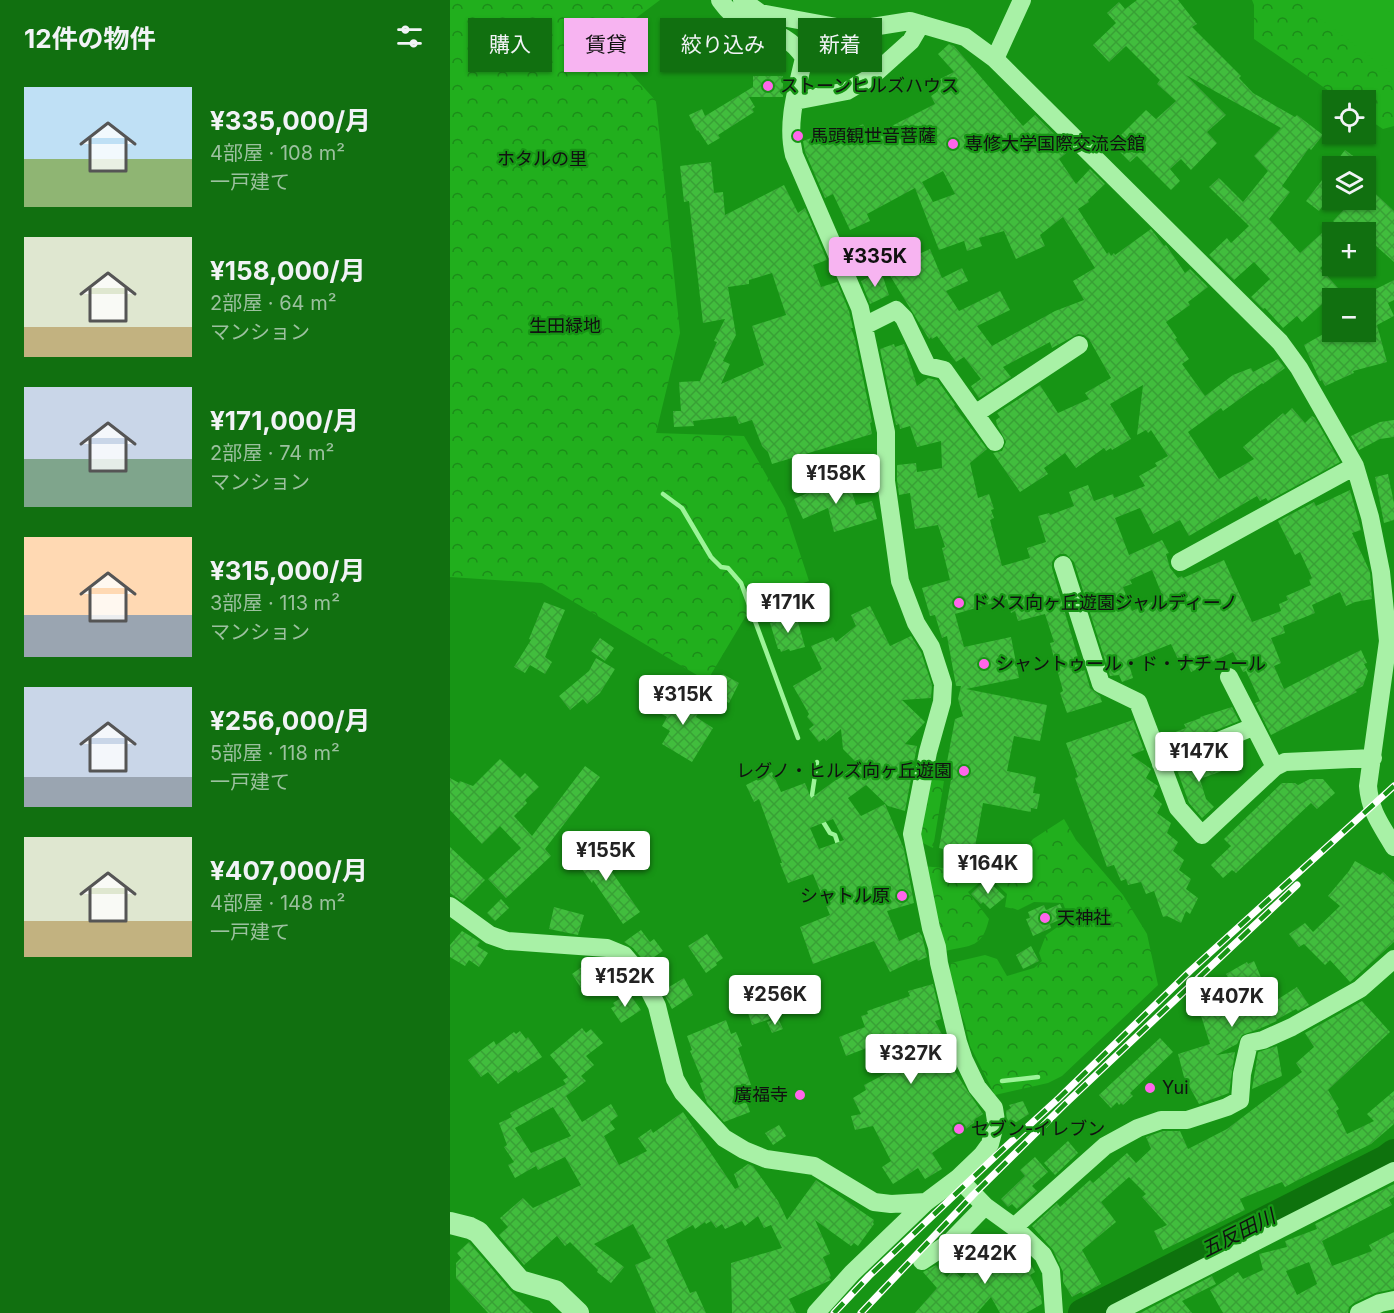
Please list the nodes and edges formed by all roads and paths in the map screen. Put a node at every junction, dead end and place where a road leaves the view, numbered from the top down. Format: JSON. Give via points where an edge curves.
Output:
{"nodes":[{"id":1,"x":720,"y":0,"type":"edge"},
{"id":2,"x":742,"y":0,"type":"edge"},
{"id":3,"x":1022,"y":0,"type":"edge"},
{"id":4,"x":921,"y":24,"type":"junction"},
{"id":5,"x":995,"y":59,"type":"junction"},
{"id":6,"x":795,"y":101,"type":"junction"},
{"id":7,"x":864,"y":326,"type":"junction"},
{"id":8,"x":1079,"y":345,"type":"dead end"},
{"id":9,"x":975,"y":414,"type":"junction"},
{"id":10,"x":995,"y":442,"type":"dead end"},
{"id":11,"x":1355,"y":466,"type":"junction"},
{"id":12,"x":1180,"y":562,"type":"dead end"},
{"id":13,"x":1063,"y":565,"type":"dead end"},
{"id":14,"x":1229,"y":677,"type":"dead end"},
{"id":15,"x":1253,"y":727,"type":"junction"},
{"id":16,"x":1373,"y":758,"type":"junction"},
{"id":17,"x":1161,"y":764,"type":"junction"},
{"id":18,"x":1275,"y":766,"type":"junction"},
{"id":19,"x":1394,"y":847,"type":"edge"},
{"id":20,"x":450,"y":906,"type":"edge"},
{"id":21,"x":1394,"y":959,"type":"edge"},
{"id":22,"x":1394,"y":1172,"type":"edge"},
{"id":23,"x":958,"y":1178,"type":"junction"},
{"id":24,"x":926,"y":1202,"type":"junction"},
{"id":25,"x":985,"y":1206,"type":"junction"},
{"id":26,"x":450,"y":1223,"type":"edge"},
{"id":27,"x":1014,"y":1227,"type":"junction"},
{"id":28,"x":922,"y":1261,"type":"dead end"},
{"id":29,"x":1394,"y":1300,"type":"edge"},
{"id":30,"x":578,"y":1313,"type":"edge"},
{"id":31,"x":816,"y":1313,"type":"edge"},
{"id":32,"x":1054,"y":1313,"type":"edge"},
{"id":33,"x":1115,"y":1313,"type":"edge"},
{"id":34,"x":1359,"y":1313,"type":"edge"}],
"edges":[{"from":1,"to":6,"type":"street","via":[[739,18],[771,30],[799,48],[804,58]]},
{"from":2,"to":4,"type":"street","via":[[760,13],[853,30],[910,21]]},
{"from":3,"to":5,"type":"street"},
{"from":4,"to":5,"type":"street","via":[[964,38]]},
{"from":4,"to":6,"type":"street","via":[[911,41],[871,77],[847,91]]},
{"from":5,"to":11,"type":"street","via":[[1280,342]]},
{"from":6,"to":7,"type":"street","via":[[790,141],[794,155],[860,308]]},
{"from":7,"to":9,"type":"street","via":[[896,310],[904,318],[927,366],[944,369]]},
{"from":7,"to":23,"type":"street","via":[[886,432],[886,481],[900,581],[916,623],[931,647],[943,684],[912,834],[958,1042],[977,1087],[994,1108],[995,1131],[990,1144]]},
{"from":8,"to":9,"type":"street"},
{"from":9,"to":10,"type":"street"},
{"from":11,"to":12,"type":"street"},
{"from":11,"to":16,"type":"street","via":[[1381,572],[1388,641]]},
{"from":13,"to":17,"type":"street","via":[[1101,684],[1138,702]]},
{"from":14,"to":15,"type":"street"},
{"from":15,"to":17,"type":"street"},
{"from":15,"to":18,"type":"street"},
{"from":16,"to":18,"type":"street","via":[[1285,762]]},
{"from":16,"to":19,"type":"street","via":[[1369,798],[1373,814]]},
{"from":17,"to":18,"type":"street","via":[[1178,808],[1202,835]]},
{"from":20,"to":24,"type":"street","via":[[490,935],[507,941],[607,948],[624,955],[642,976],[657,1006],[675,1079],[724,1138],[766,1159],[814,1166],[874,1202]]},
{"from":21,"to":27,"type":"street","via":[[1360,989],[1292,1027],[1249,1043],[1240,1100],[1187,1120],[1161,1120],[1105,1146]]},
{"from":22,"to":33,"type":"street"},
{"from":23,"to":24,"type":"street"},
{"from":23,"to":25,"type":"street"},
{"from":24,"to":31,"type":"street"},
{"from":25,"to":27,"type":"street"},
{"from":25,"to":28,"type":"street","via":[[948,1243]]},
{"from":26,"to":30,"type":"street","via":[[478,1232],[520,1281],[555,1291]]},
{"from":27,"to":32,"type":"street","via":[[1043,1254],[1051,1271]]},
{"from":29,"to":34,"type":"street"}]}
